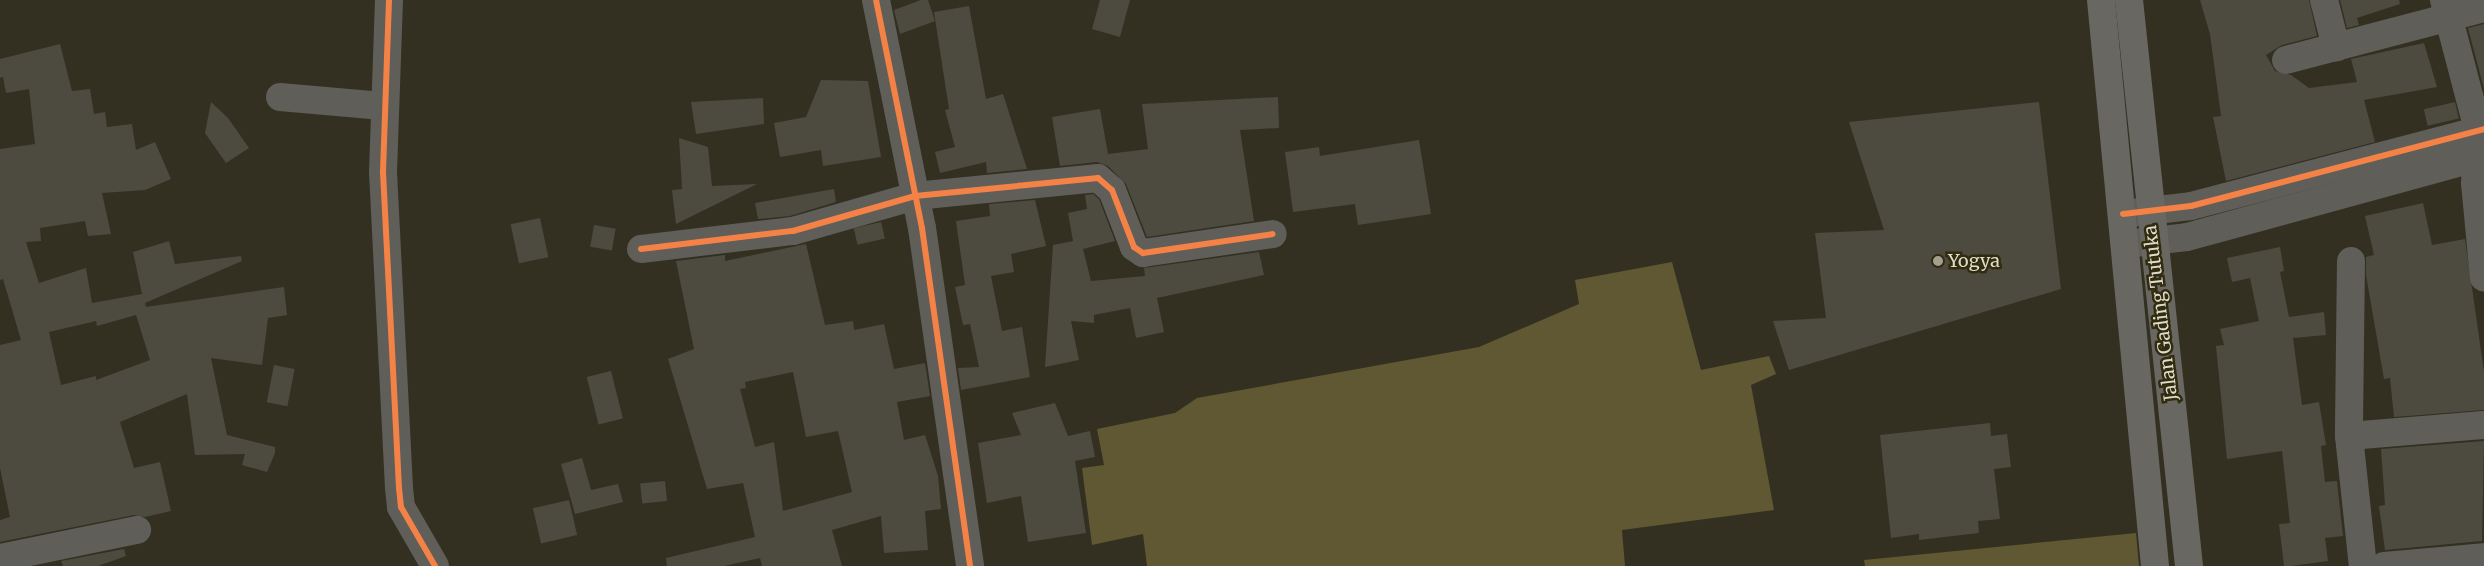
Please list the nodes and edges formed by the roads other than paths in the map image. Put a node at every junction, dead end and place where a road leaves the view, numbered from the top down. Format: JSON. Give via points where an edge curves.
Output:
{"nodes":[{"id":1,"x":389,"y":0,"type":"edge"},
{"id":2,"x":876,"y":0,"type":"edge"},
{"id":3,"x":2101,"y":0,"type":"edge"},
{"id":4,"x":2129,"y":0,"type":"edge"},
{"id":5,"x":2324,"y":0,"type":"edge"},
{"id":6,"x":2484,"y":8,"type":"edge"},
{"id":7,"x":2446,"y":9,"type":"edge"},
{"id":8,"x":2336,"y":48,"type":"junction"},
{"id":9,"x":2286,"y":60,"type":"dead end"},
{"id":10,"x":280,"y":97,"type":"dead end"},
{"id":11,"x":383,"y":106,"type":"junction"},
{"id":12,"x":2481,"y":143,"type":"edge"},
{"id":13,"x":915,"y":196,"type":"junction"},
{"id":14,"x":2136,"y":213,"type":"junction"},
{"id":15,"x":1273,"y":234,"type":"dead end"},
{"id":16,"x":2153,"y":242,"type":"junction"},
{"id":17,"x":2126,"y":244,"type":"junction"},
{"id":18,"x":641,"y":249,"type":"dead end"},
{"id":19,"x":2351,"y":261,"type":"dead end"},
{"id":20,"x":2484,"y":278,"type":"edge"},
{"id":21,"x":2484,"y":425,"type":"edge"},
{"id":22,"x":2349,"y":436,"type":"junction"},
{"id":23,"x":136,"y":530,"type":"dead end"},
{"id":24,"x":2484,"y":557,"type":"edge"},
{"id":25,"x":0,"y":558,"type":"edge"},
{"id":26,"x":435,"y":566,"type":"edge"},
{"id":27,"x":970,"y":566,"type":"edge"},
{"id":28,"x":2155,"y":566,"type":"edge"},
{"id":29,"x":2189,"y":566,"type":"edge"},
{"id":30,"x":2363,"y":566,"type":"edge"},
{"id":31,"x":2384,"y":566,"type":"edge"}],
"edges":[{"from":1,"to":11,"type":"street"},
{"from":2,"to":13,"type":"street"},
{"from":3,"to":14,"type":"main road","name":"Jalan Gading Tutuka"},
{"from":4,"to":14,"type":"main road","name":"Jalan Gading Tutuka"},
{"from":5,"to":8,"type":"street"},
{"from":6,"to":7,"type":"street"},
{"from":7,"to":8,"type":"street"},
{"from":7,"to":12,"type":"street"},
{"from":8,"to":9,"type":"street"},
{"from":10,"to":11,"type":"street"},
{"from":11,"to":26,"type":"street","via":[[386,274],[399,488],[402,507]]},
{"from":12,"to":14,"type":"street","via":[[2220,199]]},
{"from":12,"to":16,"type":"street","via":[[2324,202],[2187,237]]},
{"from":12,"to":20,"type":"street","via":[[2475,183]]},
{"from":13,"to":15,"type":"street","via":[[1098,178],[1112,190],[1134,247],[1143,253]]},
{"from":13,"to":18,"type":"street","via":[[793,231]]},
{"from":13,"to":27,"type":"street"},
{"from":14,"to":16,"type":"main road","name":"Jalan Gading Tutuka"},
{"from":14,"to":17,"type":"main road","name":"Jalan Gading Tutuka"},
{"from":16,"to":17,"type":"street"},
{"from":16,"to":29,"type":"main road","name":"Jalan Gading Tutuka"},
{"from":17,"to":28,"type":"main road","name":"Jalan Gading Tutuka"},
{"from":19,"to":22,"type":"street"},
{"from":21,"to":22,"type":"street"},
{"from":22,"to":30,"type":"street"},
{"from":23,"to":25,"type":"street"},
{"from":24,"to":31,"type":"street"}]}
